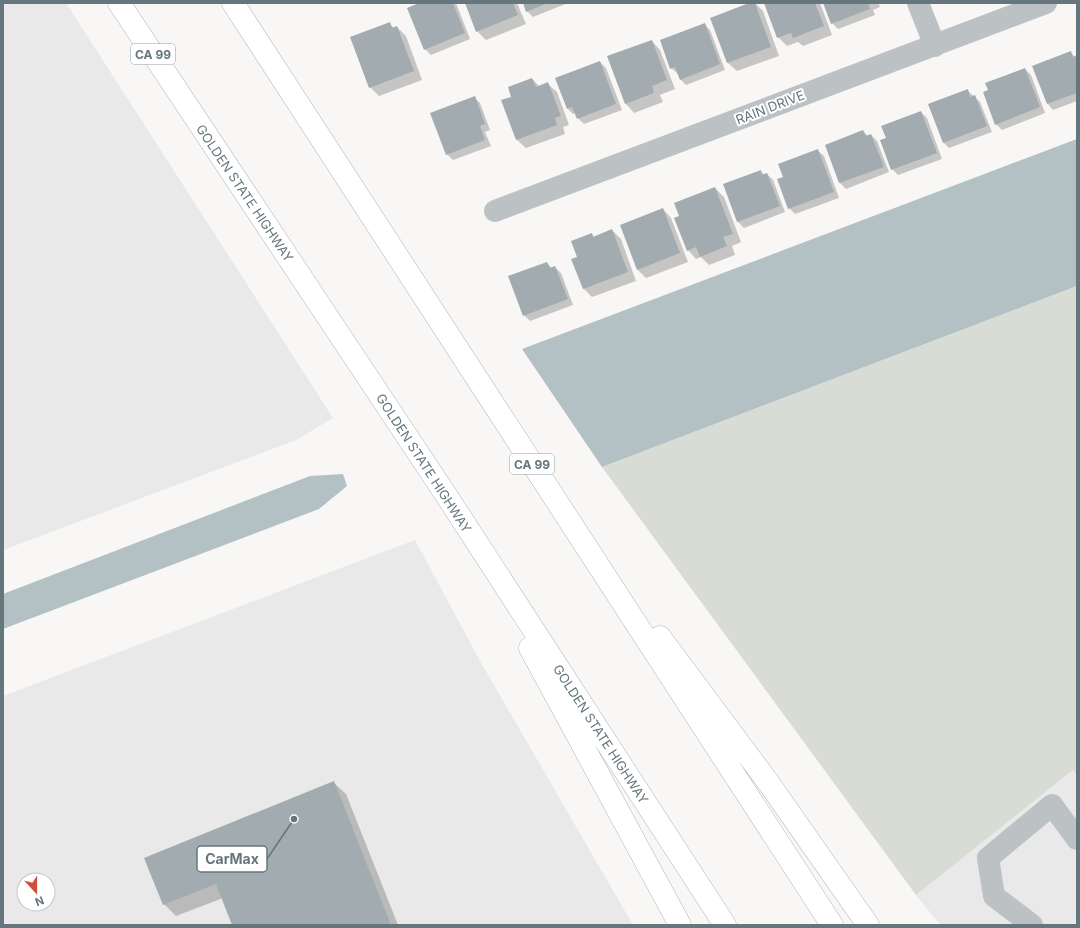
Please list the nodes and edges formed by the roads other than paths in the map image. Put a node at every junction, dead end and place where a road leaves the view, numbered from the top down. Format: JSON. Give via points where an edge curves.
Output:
{"nodes":[{"id":1,"x":119,"y":3,"type":"edge"},
{"id":2,"x":233,"y":3,"type":"edge"},
{"id":3,"x":918,"y":3,"type":"edge"},
{"id":4,"x":1046,"y":3,"type":"edge"},
{"id":5,"x":935,"y":46,"type":"junction"},
{"id":6,"x":495,"y":211,"type":"dead end"},
{"id":7,"x":528,"y":459,"type":"junction"},
{"id":8,"x":450,"y":502,"type":"junction"},
{"id":9,"x":1077,"y":839,"type":"edge"},
{"id":10,"x":680,"y":925,"type":"edge"},
{"id":11,"x":725,"y":925,"type":"edge"},
{"id":12,"x":832,"y":925,"type":"edge"},
{"id":13,"x":868,"y":925,"type":"edge"},
{"id":14,"x":1032,"y":925,"type":"edge"}],
"edges":[{"from":1,"to":8,"type":"highway","name":"GOLDEN STATE HIGHWAY","number":"CA 99"},
{"from":2,"to":7,"type":"highway","number":"CA 99"},
{"from":3,"to":5,"type":"street"},
{"from":4,"to":5,"type":"street","name":"RAIN DRIVE"},
{"from":5,"to":6,"type":"street","name":"RAIN DRIVE"},
{"from":7,"to":12,"type":"highway","number":"CA 99"},
{"from":7,"to":13,"type":"highway","via":[[768,782]]},
{"from":8,"to":10,"type":"highway"},
{"from":8,"to":11,"type":"highway","name":"GOLDEN STATE HIGHWAY","number":"CA 99"},
{"from":9,"to":14,"type":"street","via":[[1052,805],[988,858],[994,896]]}]}
